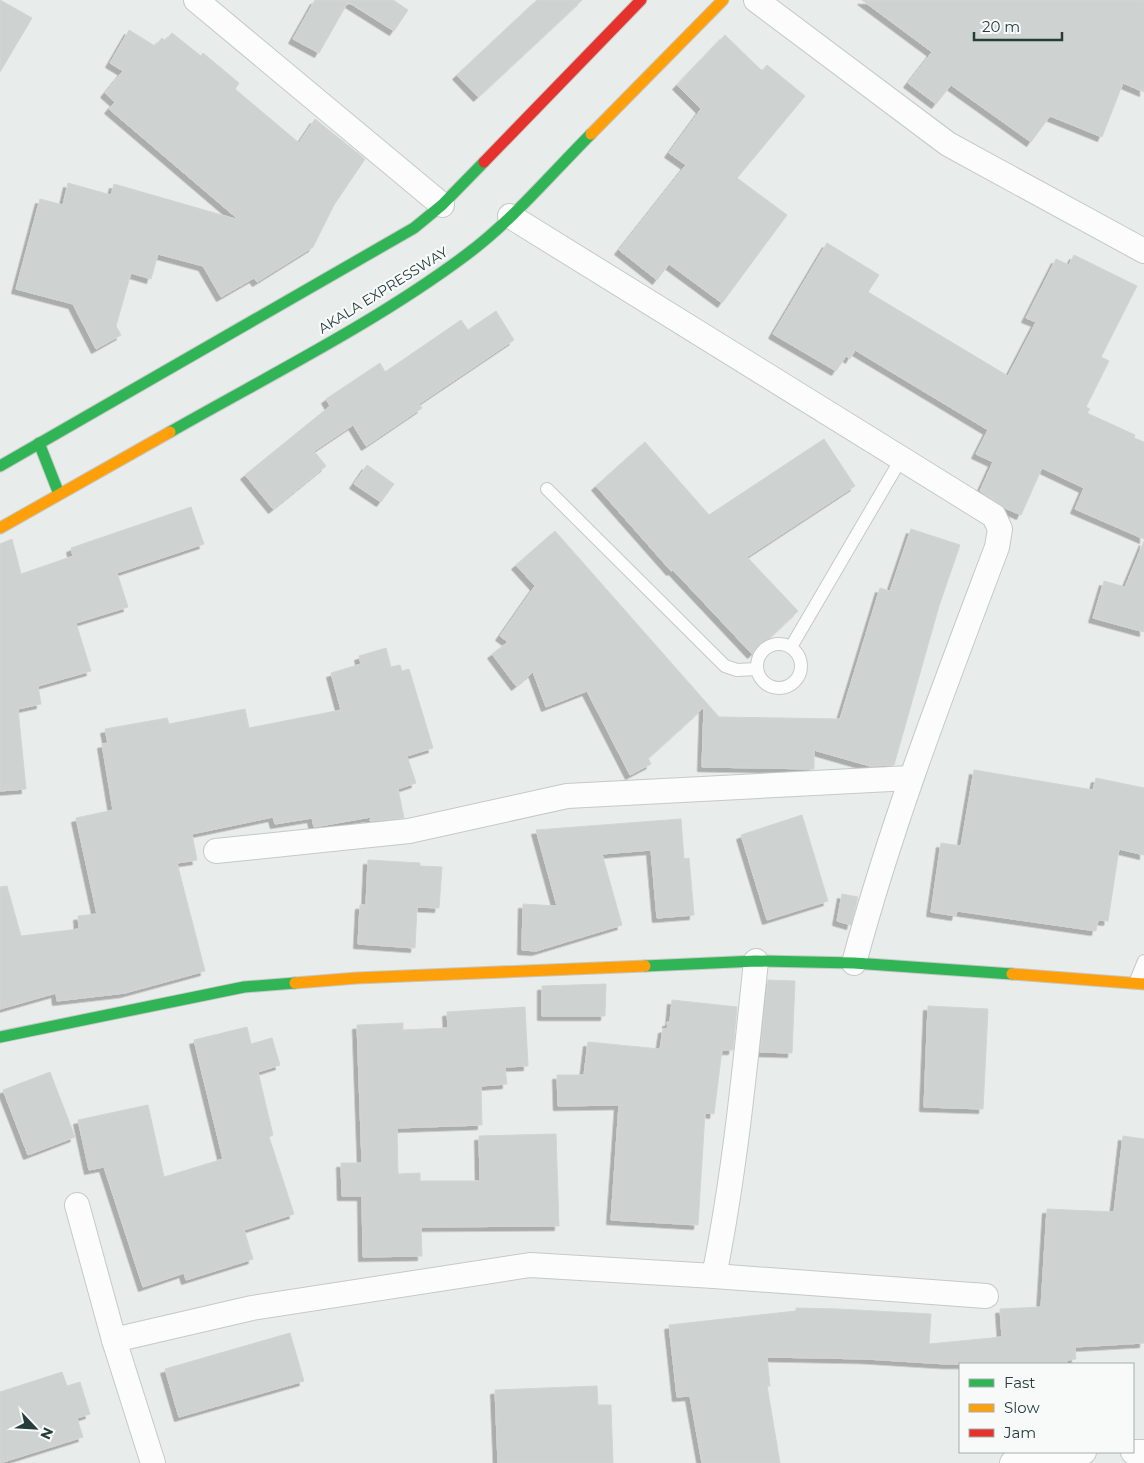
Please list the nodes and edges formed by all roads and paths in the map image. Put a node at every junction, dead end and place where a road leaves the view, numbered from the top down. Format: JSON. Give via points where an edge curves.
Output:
{"nodes":[{"id":1,"x":196,"y":0,"type":"edge"},
{"id":2,"x":641,"y":0,"type":"edge"},
{"id":3,"x":724,"y":0,"type":"edge"},
{"id":4,"x":756,"y":0,"type":"edge"},
{"id":5,"x":442,"y":206,"type":"junction"},
{"id":6,"x":510,"y":216,"type":"junction"},
{"id":7,"x":1144,"y":251,"type":"edge"},
{"id":8,"x":39,"y":443,"type":"junction"},
{"id":9,"x":901,"y":459,"type":"junction"},
{"id":10,"x":0,"y":466,"type":"edge"},
{"id":11,"x":547,"y":489,"type":"dead end"},
{"id":12,"x":59,"y":494,"type":"junction"},
{"id":13,"x":0,"y":528,"type":"edge"},
{"id":14,"x":791,"y":647,"type":"junction"},
{"id":15,"x":757,"y":669,"type":"junction"},
{"id":16,"x":910,"y":778,"type":"junction"},
{"id":17,"x":216,"y":851,"type":"dead end"},
{"id":18,"x":756,"y":961,"type":"junction"},
{"id":19,"x":1144,"y":961,"type":"edge"},
{"id":20,"x":854,"y":963,"type":"junction"},
{"id":21,"x":1139,"y":983,"type":"edge"},
{"id":22,"x":0,"y":1037,"type":"edge"},
{"id":23,"x":77,"y":1205,"type":"dead end"},
{"id":24,"x":714,"y":1276,"type":"junction"},
{"id":25,"x":986,"y":1296,"type":"dead end"},
{"id":26,"x":114,"y":1340,"type":"junction"},
{"id":27,"x":1060,"y":1453,"type":"edge"},
{"id":28,"x":153,"y":1463,"type":"edge"},
{"id":29,"x":1012,"y":1463,"type":"edge"}],
"edges":[{"from":1,"to":5,"type":"street"},
{"from":2,"to":5,"type":"main road"},
{"from":3,"to":6,"type":"main road","name":"AKALA EXPRESSWAY"},
{"from":4,"to":7,"type":"street","via":[[948,144]]},
{"from":5,"to":8,"type":"main road","via":[[414,228]]},
{"from":6,"to":9,"type":"street"},
{"from":6,"to":12,"type":"main road","name":"AKALA EXPRESSWAY","via":[[466,255],[361,324]]},
{"from":8,"to":10,"type":"main road"},
{"from":8,"to":12,"type":"main road"},
{"from":9,"to":14,"type":"lane"},
{"from":9,"to":16,"type":"street","via":[[994,516],[1000,529],[997,547]]},
{"from":11,"to":15,"type":"lane","via":[[725,666],[737,670]]},
{"from":12,"to":13,"type":"main road","name":"AKALA EXPRESSWAY"},
{"from":14,"to":15,"type":"lane","via":[[772,644],[763,650]]},
{"from":14,"to":15,"type":"lane","via":[[802,663],[796,682],[787,687],[768,685]]},
{"from":16,"to":17,"type":"street","via":[[567,796],[409,831]]},
{"from":16,"to":20,"type":"street","via":[[873,891]]},
{"from":18,"to":20,"type":"main road"},
{"from":18,"to":22,"type":"main road","via":[[357,978],[244,987]]},
{"from":18,"to":24,"type":"street","via":[[740,1124]]},
{"from":19,"to":21,"type":"lane"},
{"from":20,"to":21,"type":"main road"},
{"from":23,"to":26,"type":"street"},
{"from":24,"to":25,"type":"street"},
{"from":24,"to":26,"type":"street","via":[[530,1265],[252,1308]]},
{"from":26,"to":28,"type":"street"},
{"from":27,"to":29,"type":"street"}]}
